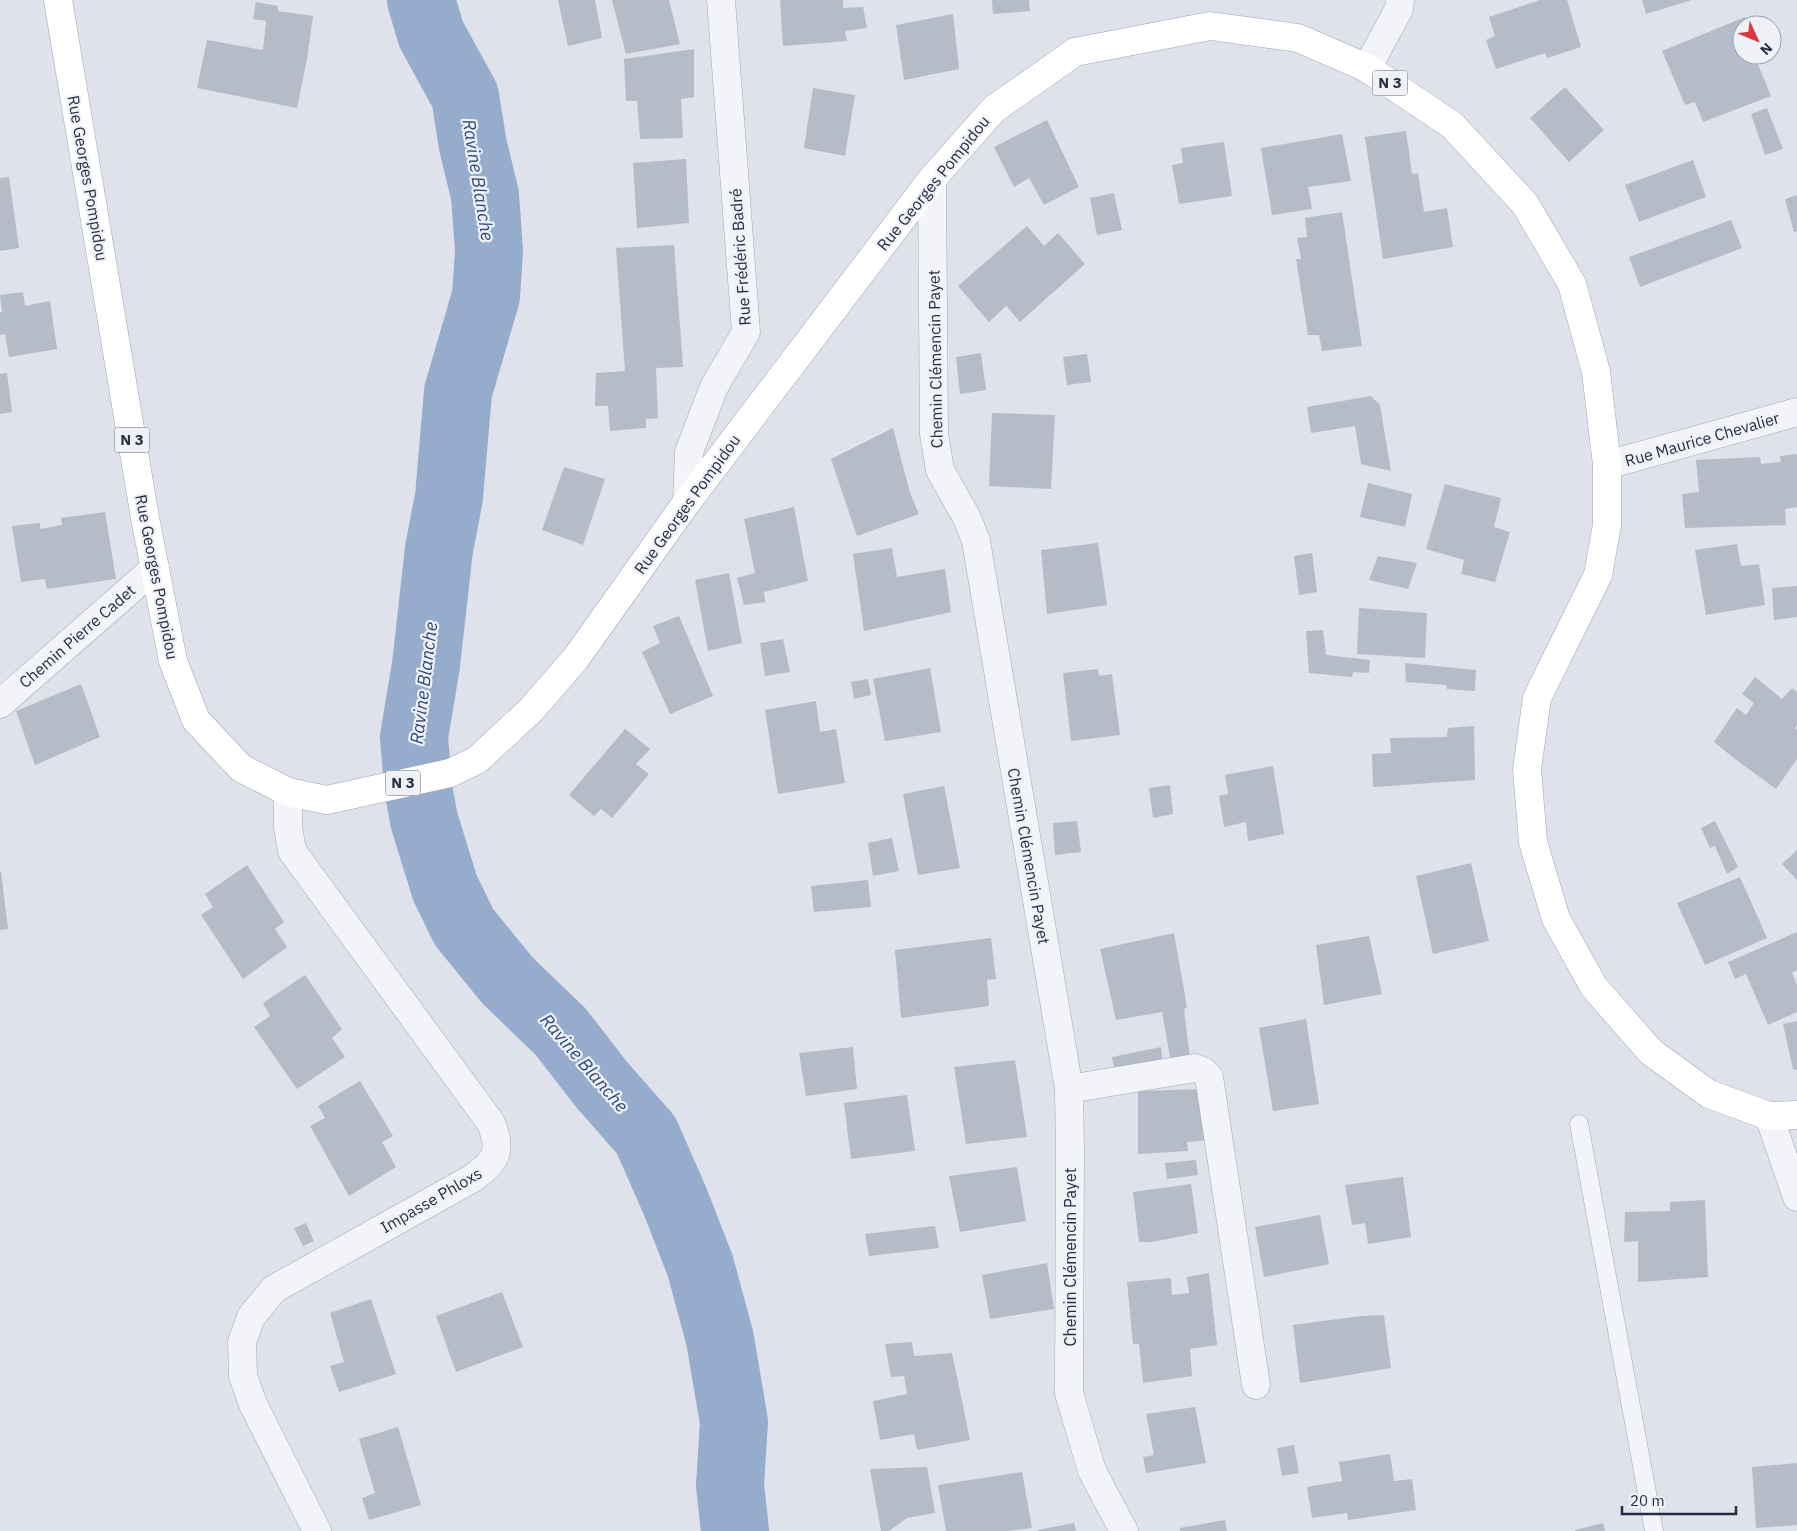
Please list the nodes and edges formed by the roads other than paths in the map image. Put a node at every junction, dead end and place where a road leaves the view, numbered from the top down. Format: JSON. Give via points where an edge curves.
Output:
{"nodes":[{"id":1,"x":58,"y":0,"type":"edge"},
{"id":2,"x":721,"y":0,"type":"edge"},
{"id":3,"x":1400,"y":0,"type":"edge"},
{"id":4,"x":1367,"y":68,"type":"junction"},
{"id":5,"x":932,"y":179,"type":"junction"},
{"id":6,"x":1797,"y":412,"type":"edge"},
{"id":7,"x":1607,"y":465,"type":"junction"},
{"id":8,"x":687,"y":502,"type":"junction"},
{"id":9,"x":155,"y":568,"type":"junction"},
{"id":10,"x":0,"y":704,"type":"edge"},
{"id":11,"x":288,"y":792,"type":"junction"},
{"id":12,"x":1069,"y":1089,"type":"junction"},
{"id":13,"x":1797,"y":1115,"type":"edge"},
{"id":14,"x":1769,"y":1116,"type":"junction"},
{"id":15,"x":1579,"y":1124,"type":"dead end"},
{"id":16,"x":1797,"y":1197,"type":"edge"},
{"id":17,"x":1256,"y":1385,"type":"dead end"},
{"id":18,"x":317,"y":1531,"type":"edge"},
{"id":19,"x":1124,"y":1531,"type":"edge"},
{"id":20,"x":1654,"y":1531,"type":"edge"}],
"edges":[{"from":1,"to":9,"type":"main road","name":"Rue Georges Pompidou","number":"N 3"},
{"from":2,"to":8,"type":"street","name":"Rue Frédéric Badré","via":[[746,332],[714,387],[689,452]]},
{"from":3,"to":4,"type":"street","via":[[1399,9]]},
{"from":4,"to":5,"type":"main road","name":"Rue Georges Pompidou","number":"N 3","via":[[1298,38],[1210,26],[1075,52],[994,109]]},
{"from":4,"to":7,"type":"main road","name":"Rue Georges Pompidou","number":"N 3","via":[[1452,125],[1525,204],[1572,284],[1596,372]]},
{"from":5,"to":8,"type":"main road","name":"Rue Georges Pompidou","number":"N 3"},
{"from":5,"to":12,"type":"street","name":"Chemin Clémencin Payet","via":[[934,434],[940,470],[968,518],[976,541]]},
{"from":6,"to":7,"type":"street","name":"Rue Maurice Chevalier"},
{"from":7,"to":14,"type":"main road","name":"Rue Georges Pompidou","number":"N 3","via":[[1607,525],[1598,575],[1537,698],[1527,769],[1533,842],[1556,919],[1594,987],[1651,1052],[1709,1094]]},
{"from":8,"to":11,"type":"main road","name":"Rue Georges Pompidou","number":"N 3","via":[[576,658],[531,710],[477,760],[450,773],[327,800]]},
{"from":9,"to":10,"type":"street","name":"Chemin Pierre Cadet"},
{"from":9,"to":11,"type":"main road","name":"Rue Georges Pompidou","number":"N 3","via":[[173,661],[196,720],[241,768]]},
{"from":11,"to":18,"type":"street","name":"Impasse Phloxs","via":[[292,851],[491,1124],[497,1139],[496,1155],[488,1168],[274,1289],[251,1317],[242,1342],[243,1376],[253,1404]]},
{"from":12,"to":17,"type":"street","via":[[1195,1068],[1209,1077]]},
{"from":12,"to":19,"type":"street","name":"Chemin Clémencin Payet","via":[[1069,1393],[1092,1470]]},
{"from":13,"to":14,"type":"main road","name":"Rue Georges Pompidou","number":"N 3"},
{"from":14,"to":16,"type":"street"},
{"from":15,"to":20,"type":"lane"}]}
